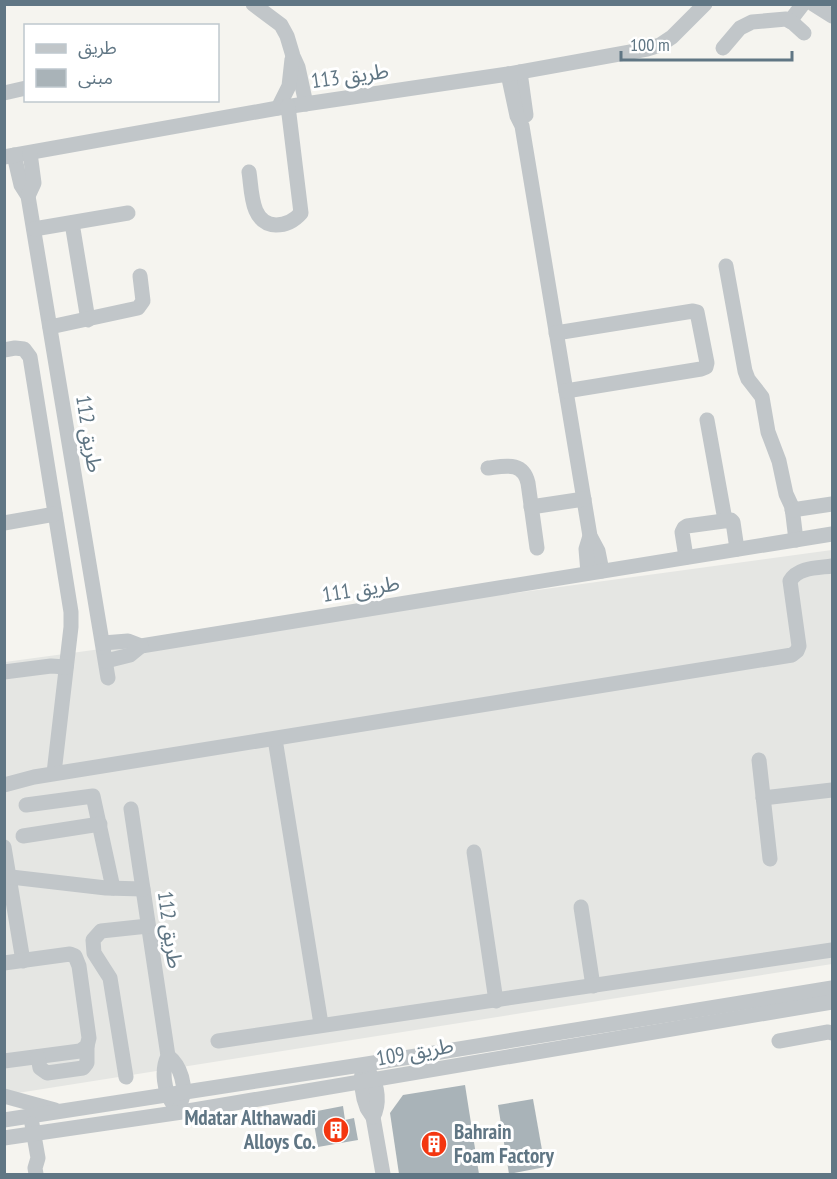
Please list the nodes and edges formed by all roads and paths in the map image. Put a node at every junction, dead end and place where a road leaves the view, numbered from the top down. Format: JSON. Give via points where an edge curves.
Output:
{"nodes":[{"id":1,"x":253,"y":4,"type":"edge"},
{"id":2,"x":705,"y":4,"type":"edge"},
{"id":3,"x":803,"y":4,"type":"edge"},
{"id":4,"x":813,"y":4,"type":"edge"},
{"id":5,"x":693,"y":11,"type":"edge"},
{"id":6,"x":832,"y":16,"type":"edge"},
{"id":7,"x":790,"y":21,"type":"junction"},
{"id":8,"x":804,"y":33,"type":"dead end"},
{"id":9,"x":723,"y":48,"type":"dead end"},
{"id":10,"x":293,"y":56,"type":"junction"},
{"id":11,"x":514,"y":73,"type":"junction"},
{"id":12,"x":24,"y":88,"type":"edge"},
{"id":13,"x":4,"y":93,"type":"edge"},
{"id":14,"x":306,"y":104,"type":"junction"},
{"id":15,"x":283,"y":107,"type":"junction"},
{"id":16,"x":30,"y":153,"type":"junction"},
{"id":17,"x":9,"y":156,"type":"edge"},
{"id":18,"x":249,"y":172,"type":"dead end"},
{"id":19,"x":28,"y":196,"type":"junction"},
{"id":20,"x":128,"y":213,"type":"dead end"},
{"id":21,"x":72,"y":223,"type":"junction"},
{"id":22,"x":34,"y":230,"type":"junction"},
{"id":23,"x":726,"y":266,"type":"dead end"},
{"id":24,"x":140,"y":276,"type":"dead end"},
{"id":25,"x":88,"y":320,"type":"junction"},
{"id":26,"x":50,"y":327,"type":"junction"},
{"id":27,"x":556,"y":333,"type":"junction"},
{"id":28,"x":4,"y":350,"type":"edge"},
{"id":29,"x":566,"y":391,"type":"junction"},
{"id":30,"x":707,"y":420,"type":"dead end"},
{"id":31,"x":488,"y":468,"type":"dead end"},
{"id":32,"x":584,"y":499,"type":"junction"},
{"id":33,"x":832,"y":504,"type":"edge"},
{"id":34,"x":531,"y":507,"type":"junction"},
{"id":35,"x":792,"y":510,"type":"junction"},
{"id":36,"x":55,"y":514,"type":"junction"},
{"id":37,"x":725,"y":520,"type":"junction"},
{"id":38,"x":4,"y":523,"type":"edge"},
{"id":39,"x":832,"y":534,"type":"edge"},
{"id":40,"x":796,"y":540,"type":"junction"},
{"id":41,"x":537,"y":548,"type":"dead end"},
{"id":42,"x":737,"y":549,"type":"junction"},
{"id":43,"x":686,"y":557,"type":"junction"},
{"id":44,"x":832,"y":566,"type":"edge"},
{"id":45,"x":595,"y":572,"type":"junction"},
{"id":46,"x":103,"y":643,"type":"junction"},
{"id":47,"x":141,"y":646,"type":"junction"},
{"id":48,"x":106,"y":661,"type":"junction"},
{"id":49,"x":66,"y":667,"type":"junction"},
{"id":50,"x":4,"y":672,"type":"edge"},
{"id":51,"x":108,"y":678,"type":"dead end"},
{"id":52,"x":275,"y":739,"type":"junction"},
{"id":53,"x":759,"y":760,"type":"dead end"},
{"id":54,"x":54,"y":773,"type":"junction"},
{"id":55,"x":4,"y":785,"type":"edge"},
{"id":56,"x":832,"y":790,"type":"edge"},
{"id":57,"x":763,"y":798,"type":"junction"},
{"id":58,"x":27,"y":805,"type":"dead end"},
{"id":59,"x":131,"y":809,"type":"dead end"},
{"id":60,"x":100,"y":824,"type":"junction"},
{"id":61,"x":23,"y":836,"type":"dead end"},
{"id":62,"x":4,"y":847,"type":"edge"},
{"id":63,"x":474,"y":852,"type":"dead end"},
{"id":64,"x":770,"y":859,"type":"dead end"},
{"id":65,"x":10,"y":877,"type":"junction"},
{"id":66,"x":110,"y":888,"type":"junction"},
{"id":67,"x":143,"y":890,"type":"junction"},
{"id":68,"x":9,"y":900,"type":"edge"},
{"id":69,"x":581,"y":907,"type":"dead end"},
{"id":70,"x":148,"y":931,"type":"junction"},
{"id":71,"x":832,"y":950,"type":"edge"},
{"id":72,"x":23,"y":961,"type":"junction"},
{"id":73,"x":4,"y":963,"type":"edge"},
{"id":74,"x":593,"y":986,"type":"junction"},
{"id":75,"x":832,"y":988,"type":"edge"},
{"id":76,"x":496,"y":1001,"type":"junction"},
{"id":77,"x":830,"y":1004,"type":"edge"},
{"id":78,"x":321,"y":1024,"type":"junction"},
{"id":79,"x":832,"y":1033,"type":"edge"},
{"id":80,"x":218,"y":1041,"type":"dead end"},
{"id":81,"x":779,"y":1041,"type":"dead end"},
{"id":82,"x":168,"y":1056,"type":"junction"},
{"id":83,"x":4,"y":1061,"type":"edge"},
{"id":84,"x":365,"y":1072,"type":"junction"},
{"id":85,"x":126,"y":1077,"type":"dead end"},
{"id":86,"x":275,"y":1078,"type":"junction"},
{"id":87,"x":184,"y":1093,"type":"junction"},
{"id":88,"x":4,"y":1096,"type":"edge"},
{"id":89,"x":168,"y":1096,"type":"junction"},
{"id":90,"x":278,"y":1096,"type":"junction"},
{"id":91,"x":178,"y":1111,"type":"junction"},
{"id":92,"x":60,"y":1112,"type":"junction"},
{"id":93,"x":26,"y":1117,"type":"junction"},
{"id":94,"x":4,"y":1120,"type":"edge"},
{"id":95,"x":28,"y":1134,"type":"junction"},
{"id":96,"x":4,"y":1138,"type":"edge"},
{"id":97,"x":36,"y":1171,"type":"edge"},
{"id":98,"x":383,"y":1174,"type":"edge"}],
"edges":[{"from":1,"to":10,"type":"street","via":[[281,25]]},
{"from":2,"to":5,"type":"street","name":"طريق 113"},
{"from":3,"to":7,"type":"street"},
{"from":4,"to":6,"type":"street"},
{"from":5,"to":11,"type":"street","name":"طريق 113","via":[[672,37],[654,47]]},
{"from":7,"to":8,"type":"street"},
{"from":7,"to":9,"type":"street","via":[[748,24]]},
{"from":10,"to":14,"type":"street"},
{"from":10,"to":15,"type":"street"},
{"from":11,"to":14,"type":"street","name":"طريق 113"},
{"from":11,"to":27,"type":"street","via":[[517,116],[522,126]]},
{"from":12,"to":13,"type":"street"},
{"from":14,"to":15,"type":"street","name":"طريق 113"},
{"from":15,"to":16,"type":"street","name":"طريق 113"},
{"from":15,"to":18,"type":"street","via":[[301,213],[295,220],[266,223],[260,218]]},
{"from":16,"to":17,"type":"street","name":"طريق 113"},
{"from":16,"to":19,"type":"street","name":"طريق 112","via":[[34,183]]},
{"from":17,"to":19,"type":"street","name":"طريق 112"},
{"from":19,"to":22,"type":"street","name":"طريق 112"},
{"from":20,"to":21,"type":"street"},
{"from":21,"to":22,"type":"street"},
{"from":21,"to":25,"type":"street"},
{"from":22,"to":26,"type":"street","name":"طريق 112"},
{"from":23,"to":35,"type":"street","via":[[745,371],[762,397]]},
{"from":24,"to":25,"type":"street","via":[[143,301],[138,308]]},
{"from":25,"to":26,"type":"street"},
{"from":26,"to":46,"type":"street","name":"طريق 112"},
{"from":27,"to":29,"type":"street"},
{"from":27,"to":29,"type":"street","via":[[697,312],[707,363],[701,369]]},
{"from":28,"to":36,"type":"street","via":[[24,349],[30,357]]},
{"from":29,"to":32,"type":"street"},
{"from":30,"to":37,"type":"street"},
{"from":31,"to":34,"type":"street","via":[[508,465],[522,470]]},
{"from":32,"to":34,"type":"street"},
{"from":32,"to":45,"type":"street","via":[[590,536],[597,547]]},
{"from":33,"to":35,"type":"street"},
{"from":34,"to":41,"type":"street"},
{"from":35,"to":40,"type":"street"},
{"from":36,"to":38,"type":"street"},
{"from":36,"to":49,"type":"street","via":[[71,612]]},
{"from":37,"to":42,"type":"street","via":[[733,522]]},
{"from":37,"to":43,"type":"street","via":[[684,528]]},
{"from":39,"to":40,"type":"street","name":"طريق 111"},
{"from":40,"to":42,"type":"street","name":"طريق 111"},
{"from":42,"to":43,"type":"street","name":"طريق 111"},
{"from":43,"to":45,"type":"street","name":"طريق 111"},
{"from":44,"to":52,"type":"street","via":[[799,571],[790,581],[799,646],[792,655]]},
{"from":45,"to":47,"type":"street","name":"طريق 111"},
{"from":46,"to":47,"type":"street","name":"طريق 111","via":[[128,641]]},
{"from":46,"to":48,"type":"street","name":"طريق 112"},
{"from":47,"to":48,"type":"street","name":"طريق 111","via":[[130,655]]},
{"from":48,"to":51,"type":"street","name":"طريق 112"},
{"from":49,"to":50,"type":"street"},
{"from":49,"to":54,"type":"street"},
{"from":52,"to":54,"type":"street"},
{"from":52,"to":78,"type":"street"},
{"from":53,"to":57,"type":"street"},
{"from":54,"to":55,"type":"street"},
{"from":56,"to":57,"type":"street"},
{"from":57,"to":64,"type":"street"},
{"from":58,"to":60,"type":"street","via":[[90,795],[95,798]]},
{"from":59,"to":67,"type":"street","name":"طريق 112"},
{"from":60,"to":61,"type":"street"},
{"from":60,"to":66,"type":"street"},
{"from":62,"to":65,"type":"street"},
{"from":63,"to":76,"type":"street"},
{"from":65,"to":66,"type":"street","via":[[38,880],[48,875],[96,880]]},
{"from":65,"to":68,"type":"street"},
{"from":66,"to":67,"type":"street"},
{"from":67,"to":70,"type":"street","name":"طريق 112"},
{"from":68,"to":72,"type":"street"},
{"from":69,"to":74,"type":"street"},
{"from":70,"to":82,"type":"street","name":"طريق 112"},
{"from":70,"to":85,"type":"street","via":[[107,938],[92,946],[110,978]]},
{"from":71,"to":74,"type":"street"},
{"from":72,"to":73,"type":"street"},
{"from":72,"to":83,"type":"street","via":[[75,956],[89,1038],[80,1051]]},
{"from":74,"to":76,"type":"street"},
{"from":75,"to":84,"type":"street","name":"طريق 109"},
{"from":76,"to":78,"type":"street"},
{"from":77,"to":84,"type":"street","name":"طريق 109"},
{"from":78,"to":80,"type":"street"},
{"from":79,"to":81,"type":"street"},
{"from":82,"to":87,"type":"street","name":"طريق 112","via":[[180,1071]]},
{"from":82,"to":89,"type":"street","name":"طريق 112","via":[[164,1071]]},
{"from":84,"to":86,"type":"street","name":"طريق 109"},
{"from":84,"to":90,"type":"street","name":"طريق 109"},
{"from":84,"to":98,"type":"street","via":[[365,1104],[373,1116]]},
{"from":86,"to":87,"type":"street","name":"طريق 109"},
{"from":86,"to":90,"type":"street"},
{"from":87,"to":89,"type":"street","name":"طريق 109"},
{"from":87,"to":91,"type":"street"},
{"from":88,"to":92,"type":"street"},
{"from":89,"to":91,"type":"street","name":"طريق 112"},
{"from":89,"to":92,"type":"street","name":"طريق 109"},
{"from":90,"to":91,"type":"street","name":"طريق 109"},
{"from":91,"to":95,"type":"street","name":"طريق 109"},
{"from":92,"to":93,"type":"street","name":"طريق 109"},
{"from":93,"to":94,"type":"street","name":"طريق 109"},
{"from":93,"to":95,"type":"street"},
{"from":95,"to":96,"type":"street","name":"طريق 109"},
{"from":95,"to":97,"type":"street","via":[[28,1160]]}]}
